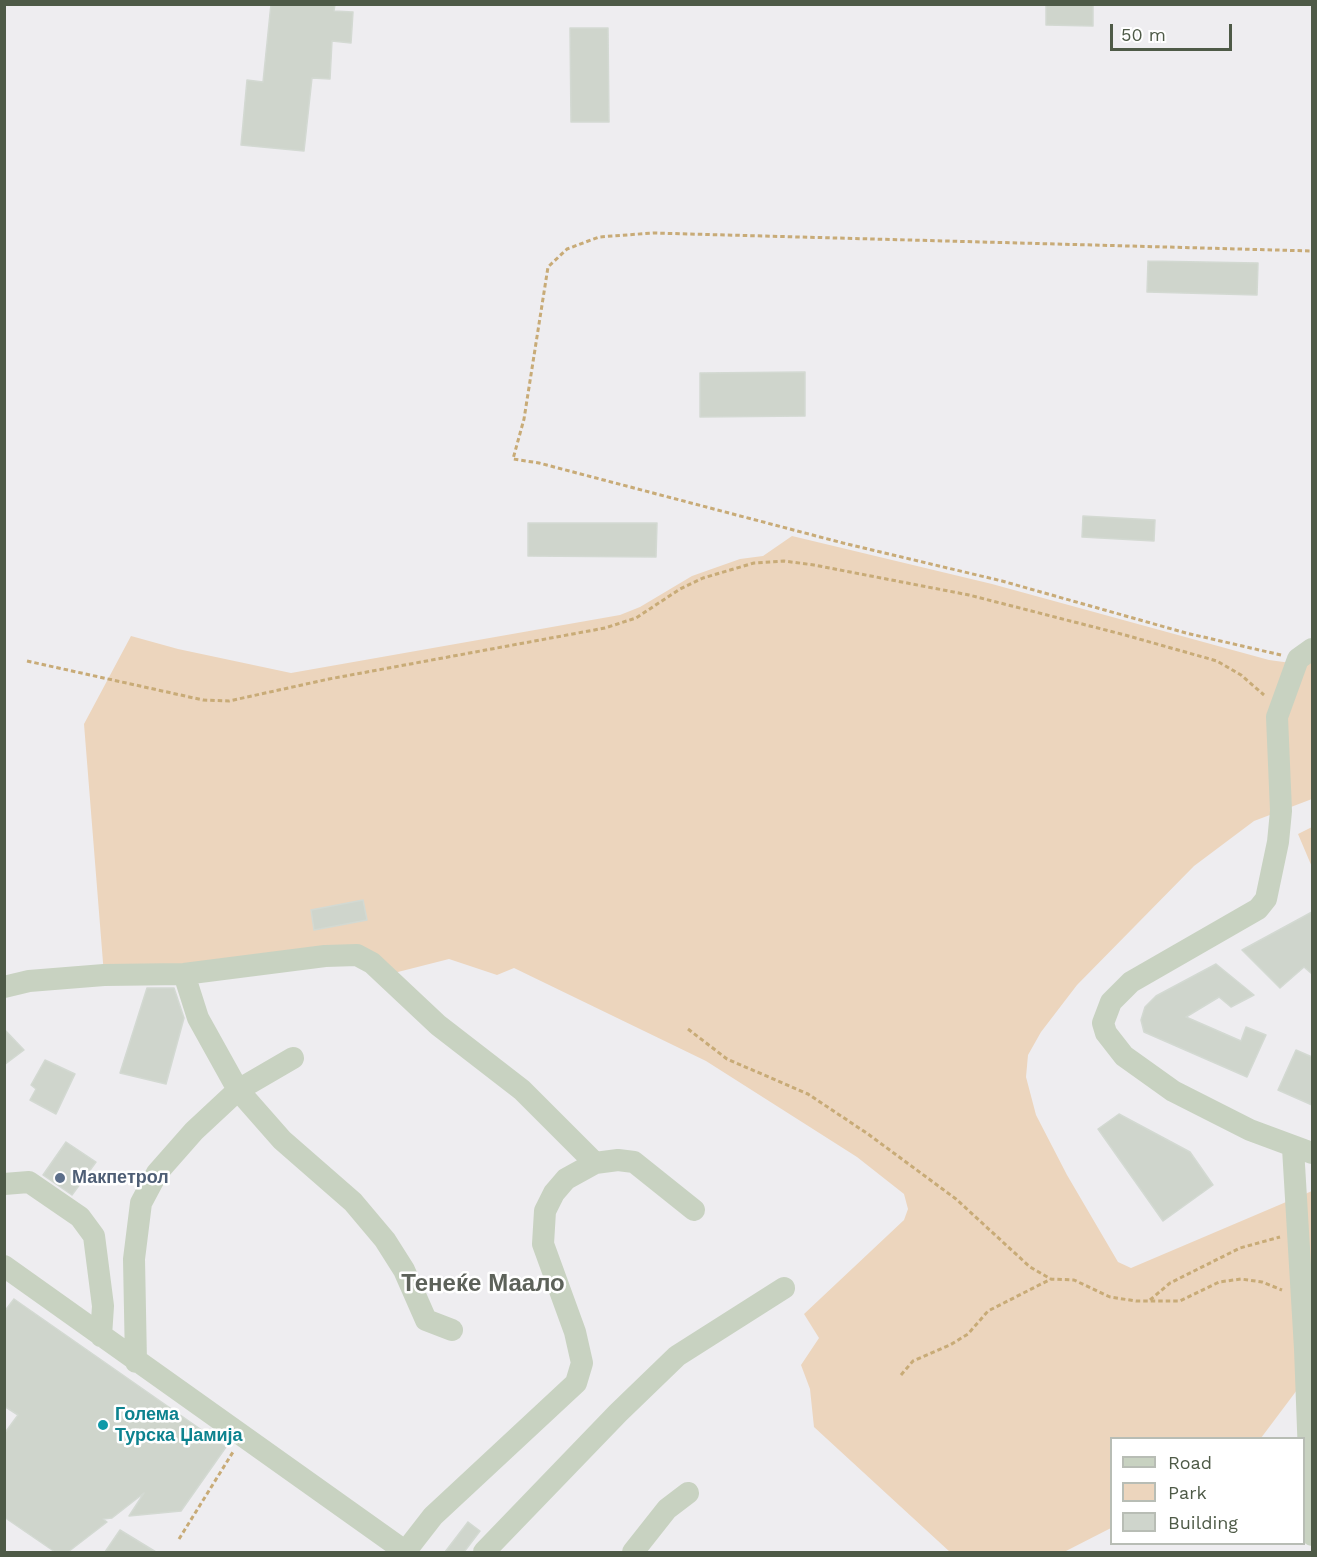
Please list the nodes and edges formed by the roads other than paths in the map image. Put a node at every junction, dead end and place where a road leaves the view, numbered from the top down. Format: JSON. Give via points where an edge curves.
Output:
{"nodes":[{"id":1,"x":1305,"y":654,"type":"edge"},
{"id":2,"x":184,"y":974,"type":"junction"},
{"id":3,"x":4,"y":987,"type":"edge"},
{"id":4,"x":293,"y":1058,"type":"dead end"},
{"id":5,"x":238,"y":1090,"type":"junction"},
{"id":6,"x":1303,"y":1150,"type":"edge"},
{"id":7,"x":595,"y":1163,"type":"junction"},
{"id":8,"x":4,"y":1184,"type":"edge"},
{"id":9,"x":694,"y":1210,"type":"dead end"},
{"id":10,"x":4,"y":1266,"type":"edge"},
{"id":11,"x":784,"y":1288,"type":"dead end"},
{"id":12,"x":452,"y":1330,"type":"dead end"},
{"id":13,"x":101,"y":1336,"type":"junction"},
{"id":14,"x":136,"y":1362,"type":"junction"},
{"id":15,"x":688,"y":1493,"type":"dead end"},
{"id":16,"x":1312,"y":1535,"type":"edge"},
{"id":17,"x":405,"y":1552,"type":"edge"},
{"id":18,"x":484,"y":1552,"type":"edge"},
{"id":19,"x":633,"y":1552,"type":"edge"}],
"edges":[{"from":1,"to":6,"type":"street","via":[[1277,717],[1281,811],[1266,899],[1258,909],[1131,982],[1111,1002],[1103,1023],[1113,1044],[1144,1072],[1206,1110]]},
{"from":2,"to":3,"type":"street","via":[[104,975]]},
{"from":2,"to":5,"type":"street","via":[[198,1018]]},
{"from":2,"to":7,"type":"street","via":[[346,954],[366,958],[438,1025],[522,1090]]},
{"from":4,"to":5,"type":"street"},
{"from":5,"to":12,"type":"street","via":[[282,1140],[353,1202],[385,1240],[404,1270],[426,1320]]},
{"from":5,"to":14,"type":"street","via":[[157,1173],[141,1203],[134,1259]]},
{"from":6,"to":16,"type":"street","via":[[1299,1234]]},
{"from":7,"to":9,"type":"street","via":[[634,1162]]},
{"from":7,"to":17,"type":"street","via":[[566,1179],[545,1211],[543,1244],[575,1332],[582,1363],[576,1383],[433,1516]]},
{"from":8,"to":13,"type":"street","via":[[29,1182],[80,1216],[94,1236],[103,1306]]},
{"from":10,"to":13,"type":"street"},
{"from":11,"to":18,"type":"street","via":[[676,1356]]},
{"from":13,"to":14,"type":"street"},
{"from":14,"to":17,"type":"street"},
{"from":15,"to":19,"type":"street","via":[[667,1509]]}]}
